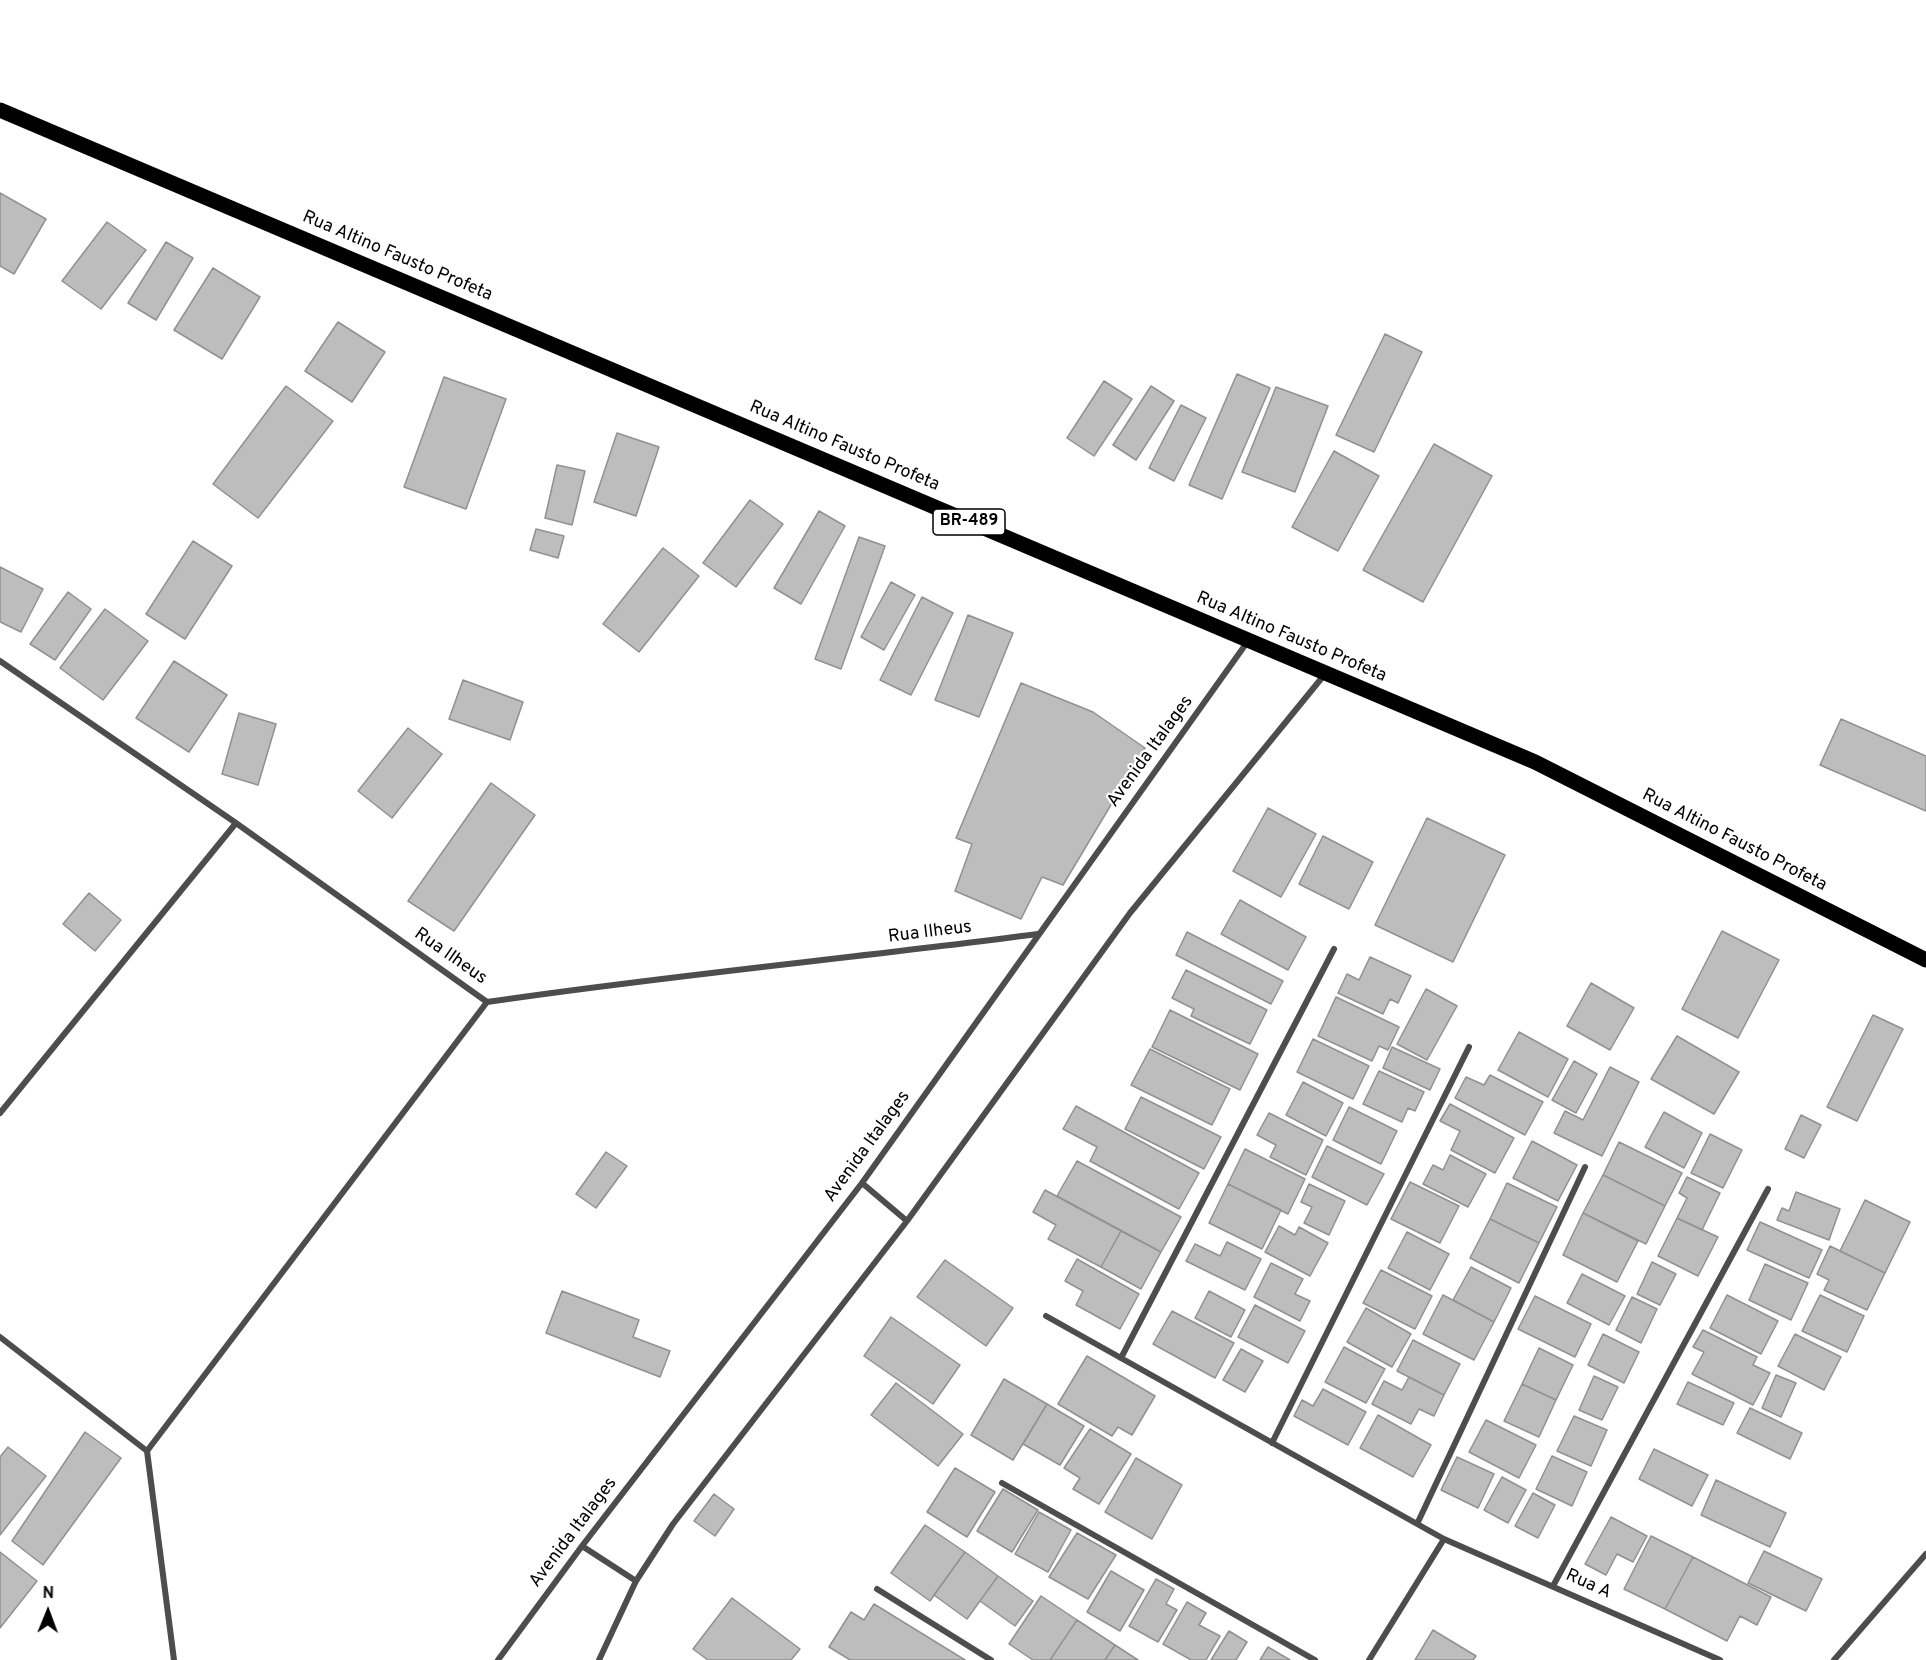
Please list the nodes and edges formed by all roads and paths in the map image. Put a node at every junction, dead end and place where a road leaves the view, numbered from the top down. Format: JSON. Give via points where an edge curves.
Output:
{"nodes":[{"id":1,"x":0,"y":110,"type":"edge"},
{"id":2,"x":1248,"y":640,"type":"junction"},
{"id":3,"x":0,"y":661,"type":"edge"},
{"id":4,"x":1324,"y":674,"type":"junction"},
{"id":5,"x":236,"y":823,"type":"junction"},
{"id":6,"x":1038,"y":934,"type":"junction"},
{"id":7,"x":1334,"y":949,"type":"dead end"},
{"id":8,"x":1926,"y":960,"type":"edge"},
{"id":9,"x":487,"y":1002,"type":"junction"},
{"id":10,"x":1469,"y":1047,"type":"dead end"},
{"id":11,"x":0,"y":1113,"type":"edge"},
{"id":12,"x":1585,"y":1167,"type":"dead end"},
{"id":13,"x":862,"y":1183,"type":"junction"},
{"id":14,"x":1768,"y":1189,"type":"dead end"},
{"id":15,"x":907,"y":1221,"type":"junction"},
{"id":16,"x":1046,"y":1316,"type":"dead end"},
{"id":17,"x":0,"y":1337,"type":"edge"},
{"id":18,"x":1121,"y":1358,"type":"junction"},
{"id":19,"x":1272,"y":1443,"type":"junction"},
{"id":20,"x":147,"y":1451,"type":"junction"},
{"id":21,"x":1002,"y":1483,"type":"dead end"},
{"id":22,"x":1418,"y":1522,"type":"junction"},
{"id":23,"x":1444,"y":1539,"type":"junction"},
{"id":24,"x":582,"y":1546,"type":"junction"},
{"id":25,"x":1926,"y":1554,"type":"edge"},
{"id":26,"x":636,"y":1581,"type":"junction"},
{"id":27,"x":1553,"y":1586,"type":"junction"},
{"id":28,"x":877,"y":1589,"type":"dead end"},
{"id":29,"x":174,"y":1660,"type":"edge"},
{"id":30,"x":498,"y":1660,"type":"edge"},
{"id":31,"x":600,"y":1660,"type":"edge"},
{"id":32,"x":991,"y":1660,"type":"edge"},
{"id":33,"x":1315,"y":1660,"type":"edge"},
{"id":34,"x":1369,"y":1660,"type":"edge"},
{"id":35,"x":1720,"y":1660,"type":"edge"},
{"id":36,"x":1834,"y":1660,"type":"edge"}],
"edges":[{"from":1,"to":2,"type":"main road","name":"Rua Altino Fausto Profeta","number":"BR-489"},
{"from":2,"to":4,"type":"main road","name":"Rua Altino Fausto Profeta","number":"BR-489"},
{"from":2,"to":6,"type":"street","name":"Avenida Italages"},
{"from":3,"to":5,"type":"street","name":"Rua Ilheus"},
{"from":4,"to":8,"type":"main road","name":"Rua Altino Fausto Profeta","number":"BR-489","via":[[1535,762]]},
{"from":4,"to":15,"type":"street","via":[[1130,913]]},
{"from":5,"to":9,"type":"street","name":"Rua Ilheus"},
{"from":5,"to":11,"type":"street"},
{"from":6,"to":9,"type":"street","name":"Rua Ilheus","via":[[891,954],[619,982]]},
{"from":6,"to":13,"type":"street","name":"Avenida Italages"},
{"from":7,"to":18,"type":"street"},
{"from":9,"to":20,"type":"street"},
{"from":10,"to":19,"type":"street"},
{"from":12,"to":22,"type":"street"},
{"from":13,"to":15,"type":"street"},
{"from":13,"to":24,"type":"street","name":"Avenida Italages"},
{"from":14,"to":27,"type":"street"},
{"from":15,"to":26,"type":"street","via":[[673,1524]]},
{"from":16,"to":18,"type":"street","name":"Rua A"},
{"from":17,"to":20,"type":"street"},
{"from":18,"to":19,"type":"street","name":"Rua A"},
{"from":19,"to":22,"type":"street","name":"Rua A"},
{"from":20,"to":29,"type":"street"},
{"from":21,"to":33,"type":"street"},
{"from":22,"to":23,"type":"street","name":"Rua A"},
{"from":23,"to":27,"type":"street","name":"Rua A"},
{"from":23,"to":34,"type":"street"},
{"from":24,"to":26,"type":"street"},
{"from":24,"to":30,"type":"street","name":"Avenida Italages"},
{"from":25,"to":36,"type":"street"},
{"from":26,"to":31,"type":"street"},
{"from":27,"to":35,"type":"street","name":"Rua A"},
{"from":28,"to":32,"type":"street"}]}
